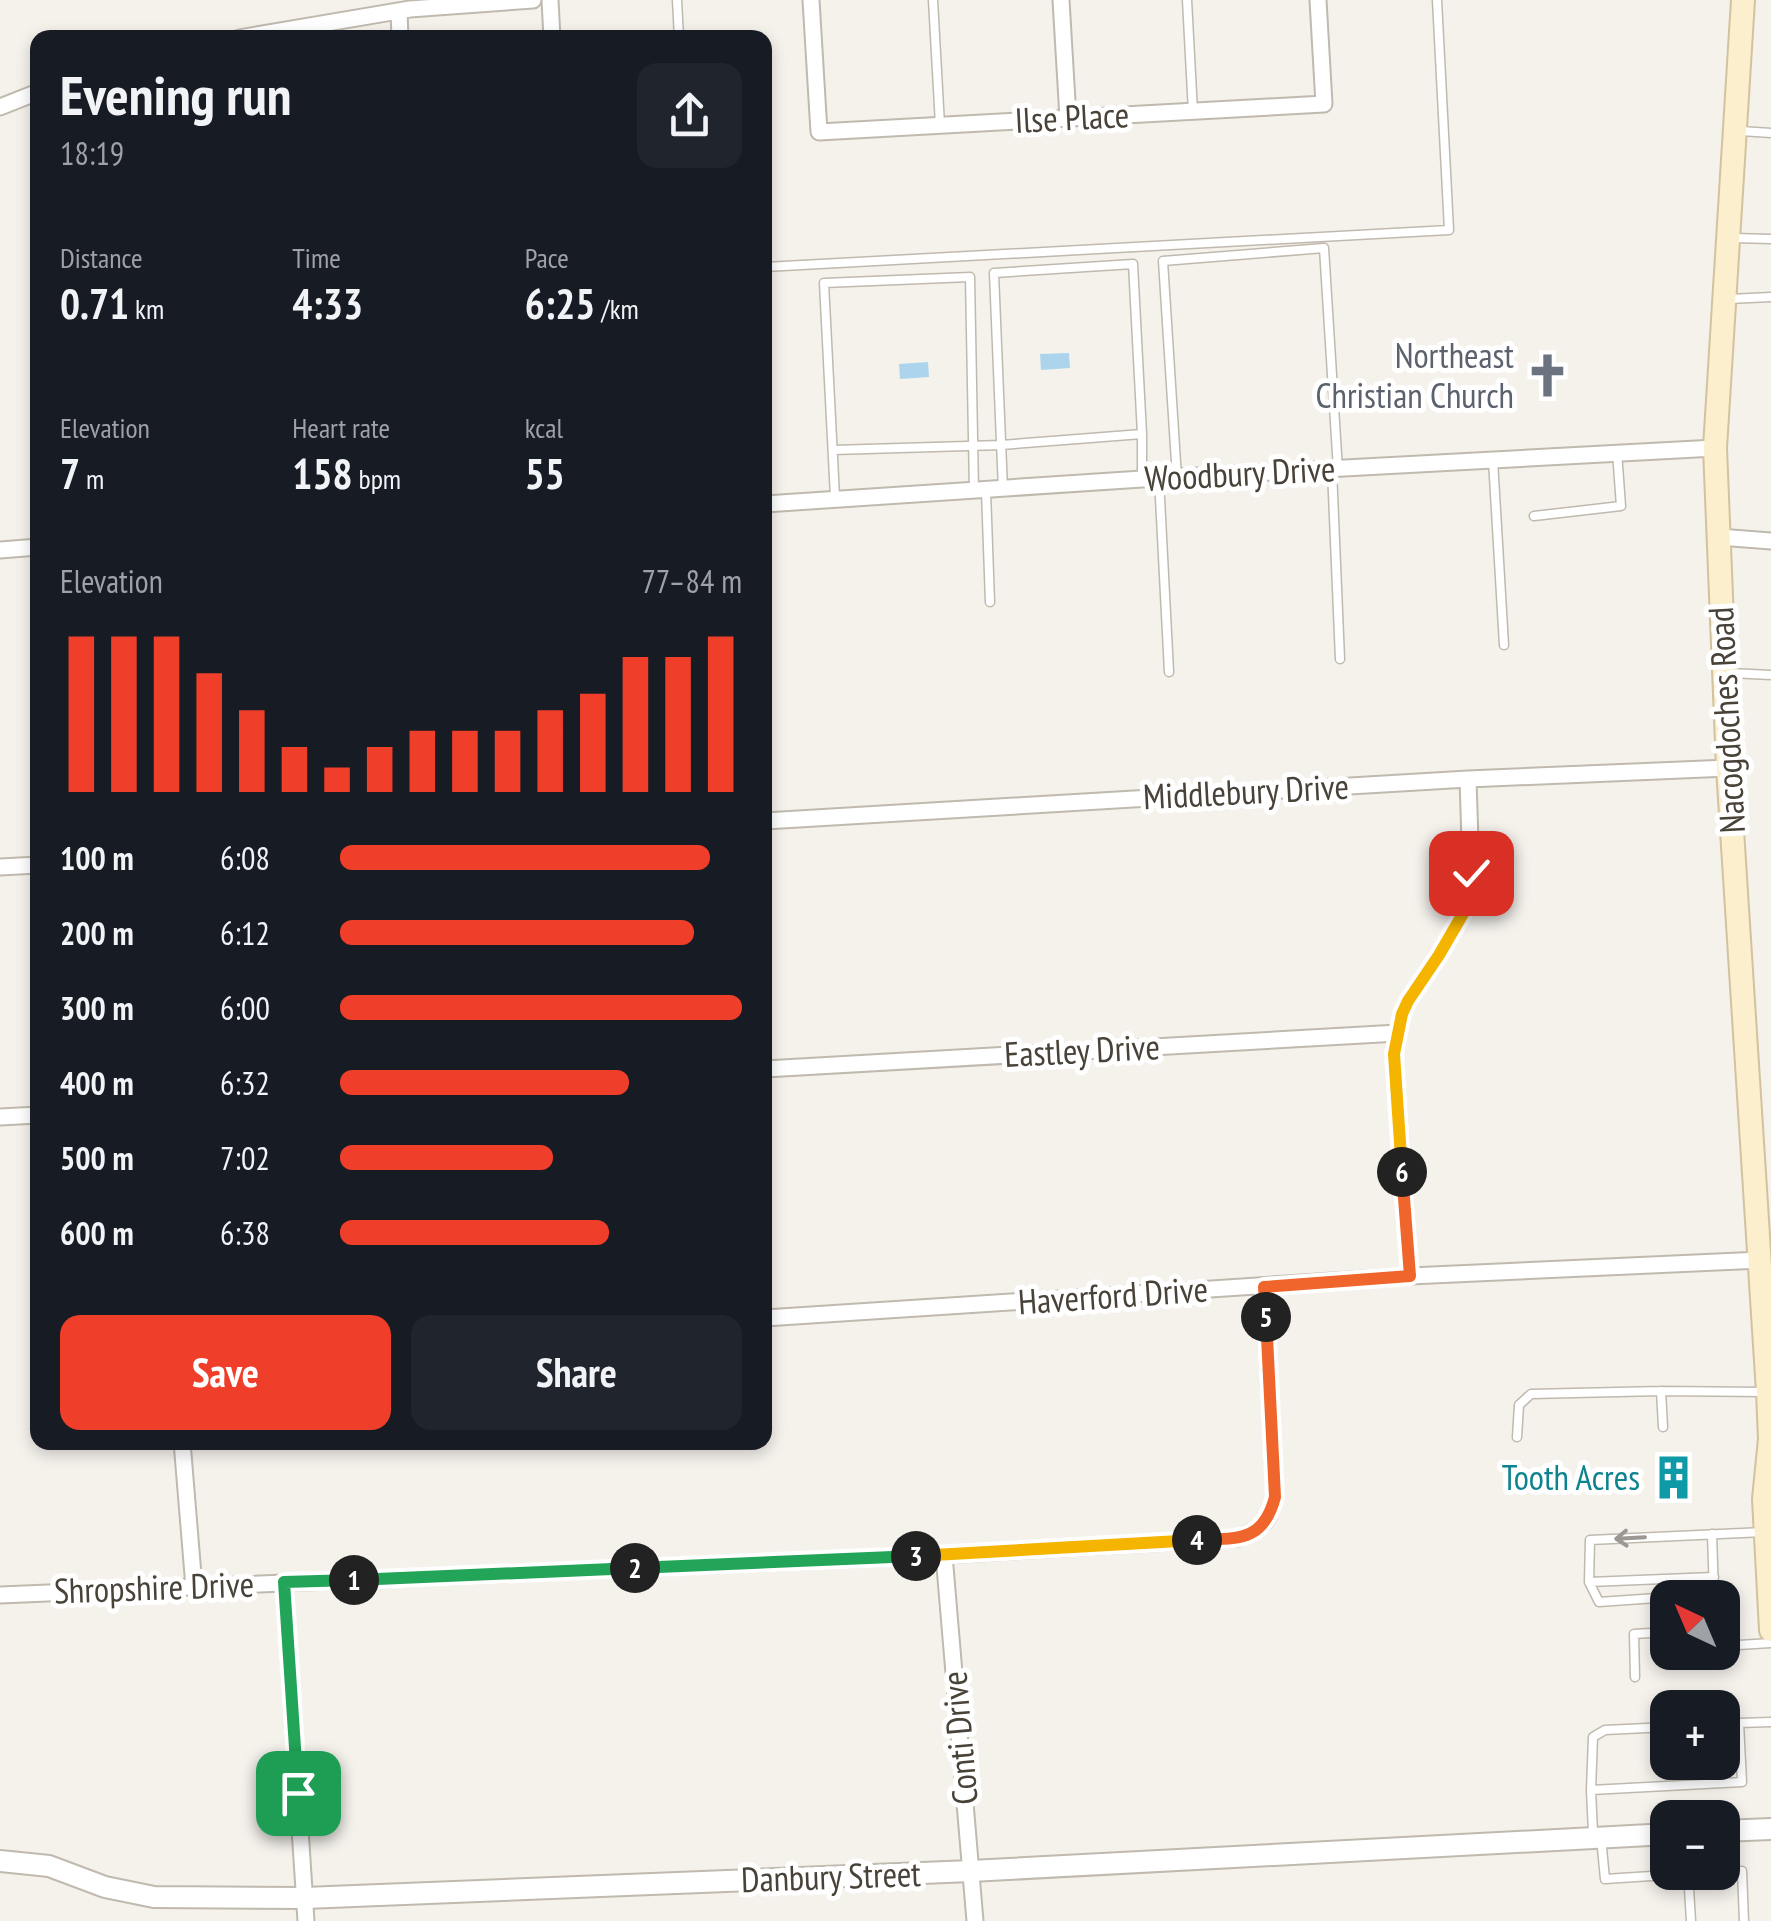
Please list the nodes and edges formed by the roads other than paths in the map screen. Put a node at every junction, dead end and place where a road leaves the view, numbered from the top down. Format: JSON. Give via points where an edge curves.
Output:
{"nodes":[{"id":1,"x":533,"y":0,"type":"edge"},
{"id":2,"x":550,"y":0,"type":"edge"},
{"id":3,"x":677,"y":0,"type":"edge"},
{"id":4,"x":811,"y":0,"type":"edge"},
{"id":5,"x":933,"y":0,"type":"edge"},
{"id":6,"x":1061,"y":0,"type":"edge"},
{"id":7,"x":1187,"y":0,"type":"edge"},
{"id":8,"x":1318,"y":0,"type":"edge"},
{"id":9,"x":1436,"y":0,"type":"edge"},
{"id":10,"x":1743,"y":0,"type":"edge"},
{"id":11,"x":399,"y":11,"type":"junction"},
{"id":12,"x":286,"y":30,"type":"edge"},
{"id":13,"x":400,"y":30,"type":"edge"},
{"id":14,"x":552,"y":30,"type":"edge"},
{"id":15,"x":679,"y":30,"type":"edge"},
{"id":16,"x":30,"y":95,"type":"edge"},
{"id":17,"x":0,"y":106,"type":"edge"},
{"id":18,"x":1194,"y":112,"type":"junction"},
{"id":19,"x":1068,"y":118,"type":"junction"},
{"id":20,"x":940,"y":126,"type":"junction"},
{"id":21,"x":1735,"y":131,"type":"junction"},
{"id":22,"x":1771,"y":133,"type":"edge"},
{"id":23,"x":1728,"y":238,"type":"junction"},
{"id":24,"x":1771,"y":240,"type":"edge"},
{"id":25,"x":772,"y":266,"type":"edge"},
{"id":26,"x":1771,"y":296,"type":"edge"},
{"id":27,"x":1725,"y":300,"type":"junction"},
{"id":28,"x":1142,"y":434,"type":"junction"},
{"id":29,"x":1002,"y":445,"type":"junction"},
{"id":30,"x":974,"y":446,"type":"junction"},
{"id":31,"x":1715,"y":448,"type":"junction"},
{"id":32,"x":833,"y":450,"type":"junction"},
{"id":33,"x":1617,"y":452,"type":"junction"},
{"id":34,"x":1492,"y":460,"type":"junction"},
{"id":35,"x":1335,"y":470,"type":"junction"},
{"id":36,"x":1177,"y":478,"type":"junction"},
{"id":37,"x":1150,"y":479,"type":"junction"},
{"id":38,"x":1004,"y":490,"type":"junction"},
{"id":39,"x":980,"y":491,"type":"junction"},
{"id":40,"x":835,"y":500,"type":"junction"},
{"id":41,"x":772,"y":504,"type":"edge"},
{"id":42,"x":1534,"y":516,"type":"dead end"},
{"id":43,"x":1719,"y":538,"type":"junction"},
{"id":44,"x":1771,"y":541,"type":"edge"},
{"id":45,"x":30,"y":548,"type":"edge"},
{"id":46,"x":0,"y":550,"type":"edge"},
{"id":47,"x":990,"y":602,"type":"dead end"},
{"id":48,"x":1504,"y":645,"type":"dead end"},
{"id":49,"x":1340,"y":659,"type":"dead end"},
{"id":50,"x":1169,"y":672,"type":"dead end"},
{"id":51,"x":1726,"y":672,"type":"junction"},
{"id":52,"x":1771,"y":675,"type":"edge"},
{"id":53,"x":1728,"y":768,"type":"junction"},
{"id":54,"x":1468,"y":779,"type":"junction"},
{"id":55,"x":772,"y":821,"type":"edge"},
{"id":56,"x":30,"y":865,"type":"edge"},
{"id":57,"x":0,"y":867,"type":"edge"},
{"id":58,"x":1398,"y":1033,"type":"junction"},
{"id":59,"x":772,"y":1069,"type":"edge"},
{"id":60,"x":30,"y":1115,"type":"edge"},
{"id":61,"x":0,"y":1117,"type":"edge"},
{"id":62,"x":1763,"y":1168,"type":"edge"},
{"id":63,"x":1761,"y":1260,"type":"junction"},
{"id":64,"x":1410,"y":1276,"type":"junction"},
{"id":65,"x":1264,"y":1287,"type":"junction"},
{"id":66,"x":1767,"y":1298,"type":"edge"},
{"id":67,"x":772,"y":1318,"type":"edge"},
{"id":68,"x":1661,"y":1391,"type":"junction"},
{"id":69,"x":1768,"y":1392,"type":"junction"},
{"id":70,"x":1663,"y":1427,"type":"dead end"},
{"id":71,"x":1517,"y":1438,"type":"dead end"},
{"id":72,"x":1771,"y":1440,"type":"edge"},
{"id":73,"x":183,"y":1450,"type":"edge"},
{"id":74,"x":1766,"y":1532,"type":"junction"},
{"id":75,"x":1712,"y":1534,"type":"junction"},
{"id":76,"x":944,"y":1555,"type":"junction"},
{"id":77,"x":1714,"y":1577,"type":"junction"},
{"id":78,"x":284,"y":1582,"type":"junction"},
{"id":79,"x":1589,"y":1582,"type":"junction"},
{"id":80,"x":194,"y":1587,"type":"junction"},
{"id":81,"x":0,"y":1595,"type":"edge"},
{"id":82,"x":1771,"y":1630,"type":"edge"},
{"id":83,"x":1650,"y":1633,"type":"edge"},
{"id":84,"x":1771,"y":1643,"type":"edge"},
{"id":85,"x":1740,"y":1645,"type":"edge"},
{"id":86,"x":1635,"y":1677,"type":"dead end"},
{"id":87,"x":1771,"y":1722,"type":"edge"},
{"id":88,"x":1740,"y":1723,"type":"joint"},
{"id":89,"x":1650,"y":1728,"type":"edge"},
{"id":90,"x":1591,"y":1790,"type":"junction"},
{"id":91,"x":1771,"y":1828,"type":"edge"},
{"id":92,"x":1740,"y":1831,"type":"edge"},
{"id":93,"x":1650,"y":1835,"type":"edge"},
{"id":94,"x":1597,"y":1838,"type":"junction"},
{"id":95,"x":0,"y":1861,"type":"edge"},
{"id":96,"x":971,"y":1871,"type":"junction"},
{"id":97,"x":1740,"y":1871,"type":"edge"},
{"id":98,"x":1650,"y":1876,"type":"edge"},
{"id":99,"x":1689,"y":1890,"type":"edge"},
{"id":100,"x":305,"y":1898,"type":"junction"},
{"id":101,"x":306,"y":1921,"type":"edge"},
{"id":102,"x":974,"y":1921,"type":"edge"},
{"id":103,"x":1692,"y":1921,"type":"edge"},
{"id":104,"x":1744,"y":1921,"type":"edge"}],
"edges":[{"from":1,"to":11,"type":"street"},
{"from":2,"to":14,"type":"street"},
{"from":3,"to":15,"type":"lane"},
{"from":4,"to":20,"type":"street","name":"Ilse Place","via":[[819,132]]},
{"from":5,"to":20,"type":"lane"},
{"from":6,"to":19,"type":"street"},
{"from":7,"to":18,"type":"lane"},
{"from":8,"to":18,"type":"street","name":"Ilse Place","via":[[1324,104]]},
{"from":9,"to":25,"type":"lane","via":[[1449,230]]},
{"from":10,"to":21,"type":"main road","name":"Nacogdoches Road"},
{"from":11,"to":12,"type":"street"},
{"from":11,"to":13,"type":"street"},
{"from":16,"to":17,"type":"street"},
{"from":18,"to":19,"type":"street","name":"Ilse Place"},
{"from":19,"to":20,"type":"street","name":"Ilse Place"},
{"from":21,"to":22,"type":"lane"},
{"from":21,"to":23,"type":"main road","name":"Nacogdoches Road"},
{"from":23,"to":24,"type":"lane"},
{"from":23,"to":27,"type":"main road","name":"Nacogdoches Road"},
{"from":26,"to":27,"type":"lane"},
{"from":27,"to":31,"type":"main road","name":"Nacogdoches Road"},
{"from":28,"to":29,"type":"lane"},
{"from":28,"to":29,"type":"lane","via":[[1134,264],[994,273]]},
{"from":28,"to":37,"type":"lane"},
{"from":29,"to":30,"type":"lane"},
{"from":29,"to":38,"type":"lane"},
{"from":30,"to":32,"type":"lane"},
{"from":30,"to":32,"type":"lane","via":[[970,276],[824,283]]},
{"from":30,"to":39,"type":"lane"},
{"from":31,"to":33,"type":"street","name":"Woodbury Drive"},
{"from":31,"to":43,"type":"main road","name":"Nacogdoches Road"},
{"from":32,"to":40,"type":"lane"},
{"from":33,"to":34,"type":"street","name":"Woodbury Drive"},
{"from":33,"to":42,"type":"lane","via":[[1621,506]]},
{"from":34,"to":35,"type":"street","name":"Woodbury Drive"},
{"from":34,"to":48,"type":"lane"},
{"from":35,"to":36,"type":"street","name":"Woodbury Drive"},
{"from":35,"to":36,"type":"lane","via":[[1324,248],[1164,261]]},
{"from":35,"to":49,"type":"lane"},
{"from":36,"to":37,"type":"street","name":"Woodbury Drive"},
{"from":37,"to":38,"type":"street","name":"Woodbury Drive"},
{"from":37,"to":50,"type":"lane"},
{"from":38,"to":39,"type":"street","name":"Woodbury Drive"},
{"from":39,"to":40,"type":"street","name":"Woodbury Drive"},
{"from":39,"to":47,"type":"lane"},
{"from":40,"to":41,"type":"street","name":"Woodbury Drive"},
{"from":43,"to":44,"type":"street"},
{"from":43,"to":51,"type":"main road","name":"Nacogdoches Road"},
{"from":45,"to":46,"type":"street"},
{"from":51,"to":52,"type":"lane"},
{"from":51,"to":53,"type":"main road","name":"Nacogdoches Road"},
{"from":53,"to":54,"type":"street","name":"Middlebury Drive"},
{"from":53,"to":62,"type":"main road","name":"Nacogdoches Road"},
{"from":54,"to":55,"type":"street","name":"Middlebury Drive"},
{"from":54,"to":58,"type":"street","via":[[1471,873],[1464,912],[1408,1001]]},
{"from":56,"to":57,"type":"street"},
{"from":58,"to":59,"type":"street","name":"Eastley Drive"},
{"from":58,"to":64,"type":"street","via":[[1394,1054]]},
{"from":60,"to":61,"type":"street"},
{"from":62,"to":63,"type":"main road","name":"Nacogdoches Road"},
{"from":63,"to":64,"type":"street","name":"Haverford Drive"},
{"from":63,"to":66,"type":"main road","name":"Nacogdoches Road"},
{"from":64,"to":65,"type":"street","name":"Haverford Drive"},
{"from":65,"to":67,"type":"street","name":"Haverford Drive"},
{"from":65,"to":76,"type":"street","name":"Shropshire Drive","via":[[1275,1497],[1260,1529],[1238,1538]]},
{"from":66,"to":69,"type":"main road","name":"Nacogdoches Road"},
{"from":68,"to":69,"type":"lane"},
{"from":68,"to":70,"type":"lane"},
{"from":68,"to":71,"type":"lane","via":[[1531,1394],[1519,1404]]},
{"from":69,"to":72,"type":"main road","name":"Nacogdoches Road"},
{"from":72,"to":74,"type":"main road","name":"Nacogdoches Road"},
{"from":73,"to":80,"type":"street"},
{"from":74,"to":75,"type":"lane"},
{"from":74,"to":82,"type":"main road","name":"Nacogdoches Road"},
{"from":75,"to":77,"type":"lane"},
{"from":75,"to":79,"type":"lane","one_way":true,"via":[[1590,1540]]},
{"from":76,"to":78,"type":"street","name":"Shropshire Drive"},
{"from":76,"to":96,"type":"street","name":"Conti Drive"},
{"from":77,"to":79,"type":"lane"},
{"from":77,"to":79,"type":"lane","via":[[1714,1594],[1599,1602]]},
{"from":78,"to":80,"type":"street","name":"Shropshire Drive"},
{"from":78,"to":100,"type":"street"},
{"from":80,"to":81,"type":"street","name":"Shropshire Drive"},
{"from":83,"to":86,"type":"lane","via":[[1634,1634]]},
{"from":84,"to":85,"type":"lane"},
{"from":87,"to":88,"type":"lane"},
{"from":88,"to":90,"type":"lane","via":[[1742,1782]]},
{"from":89,"to":90,"type":"lane","via":[[1604,1730],[1593,1737]]},
{"from":90,"to":94,"type":"lane"},
{"from":91,"to":92,"type":"street"},
{"from":93,"to":94,"type":"street","name":"Danbury Street"},
{"from":94,"to":96,"type":"street","name":"Danbury Street"},
{"from":94,"to":98,"type":"lane","via":[[1605,1879]]},
{"from":95,"to":100,"type":"street","name":"Danbury Street","via":[[49,1866],[154,1897]]},
{"from":96,"to":100,"type":"street","name":"Danbury Street"},
{"from":96,"to":102,"type":"street","name":"Conti Drive"},
{"from":97,"to":104,"type":"lane"},
{"from":99,"to":103,"type":"lane"},
{"from":100,"to":101,"type":"street"}]}
